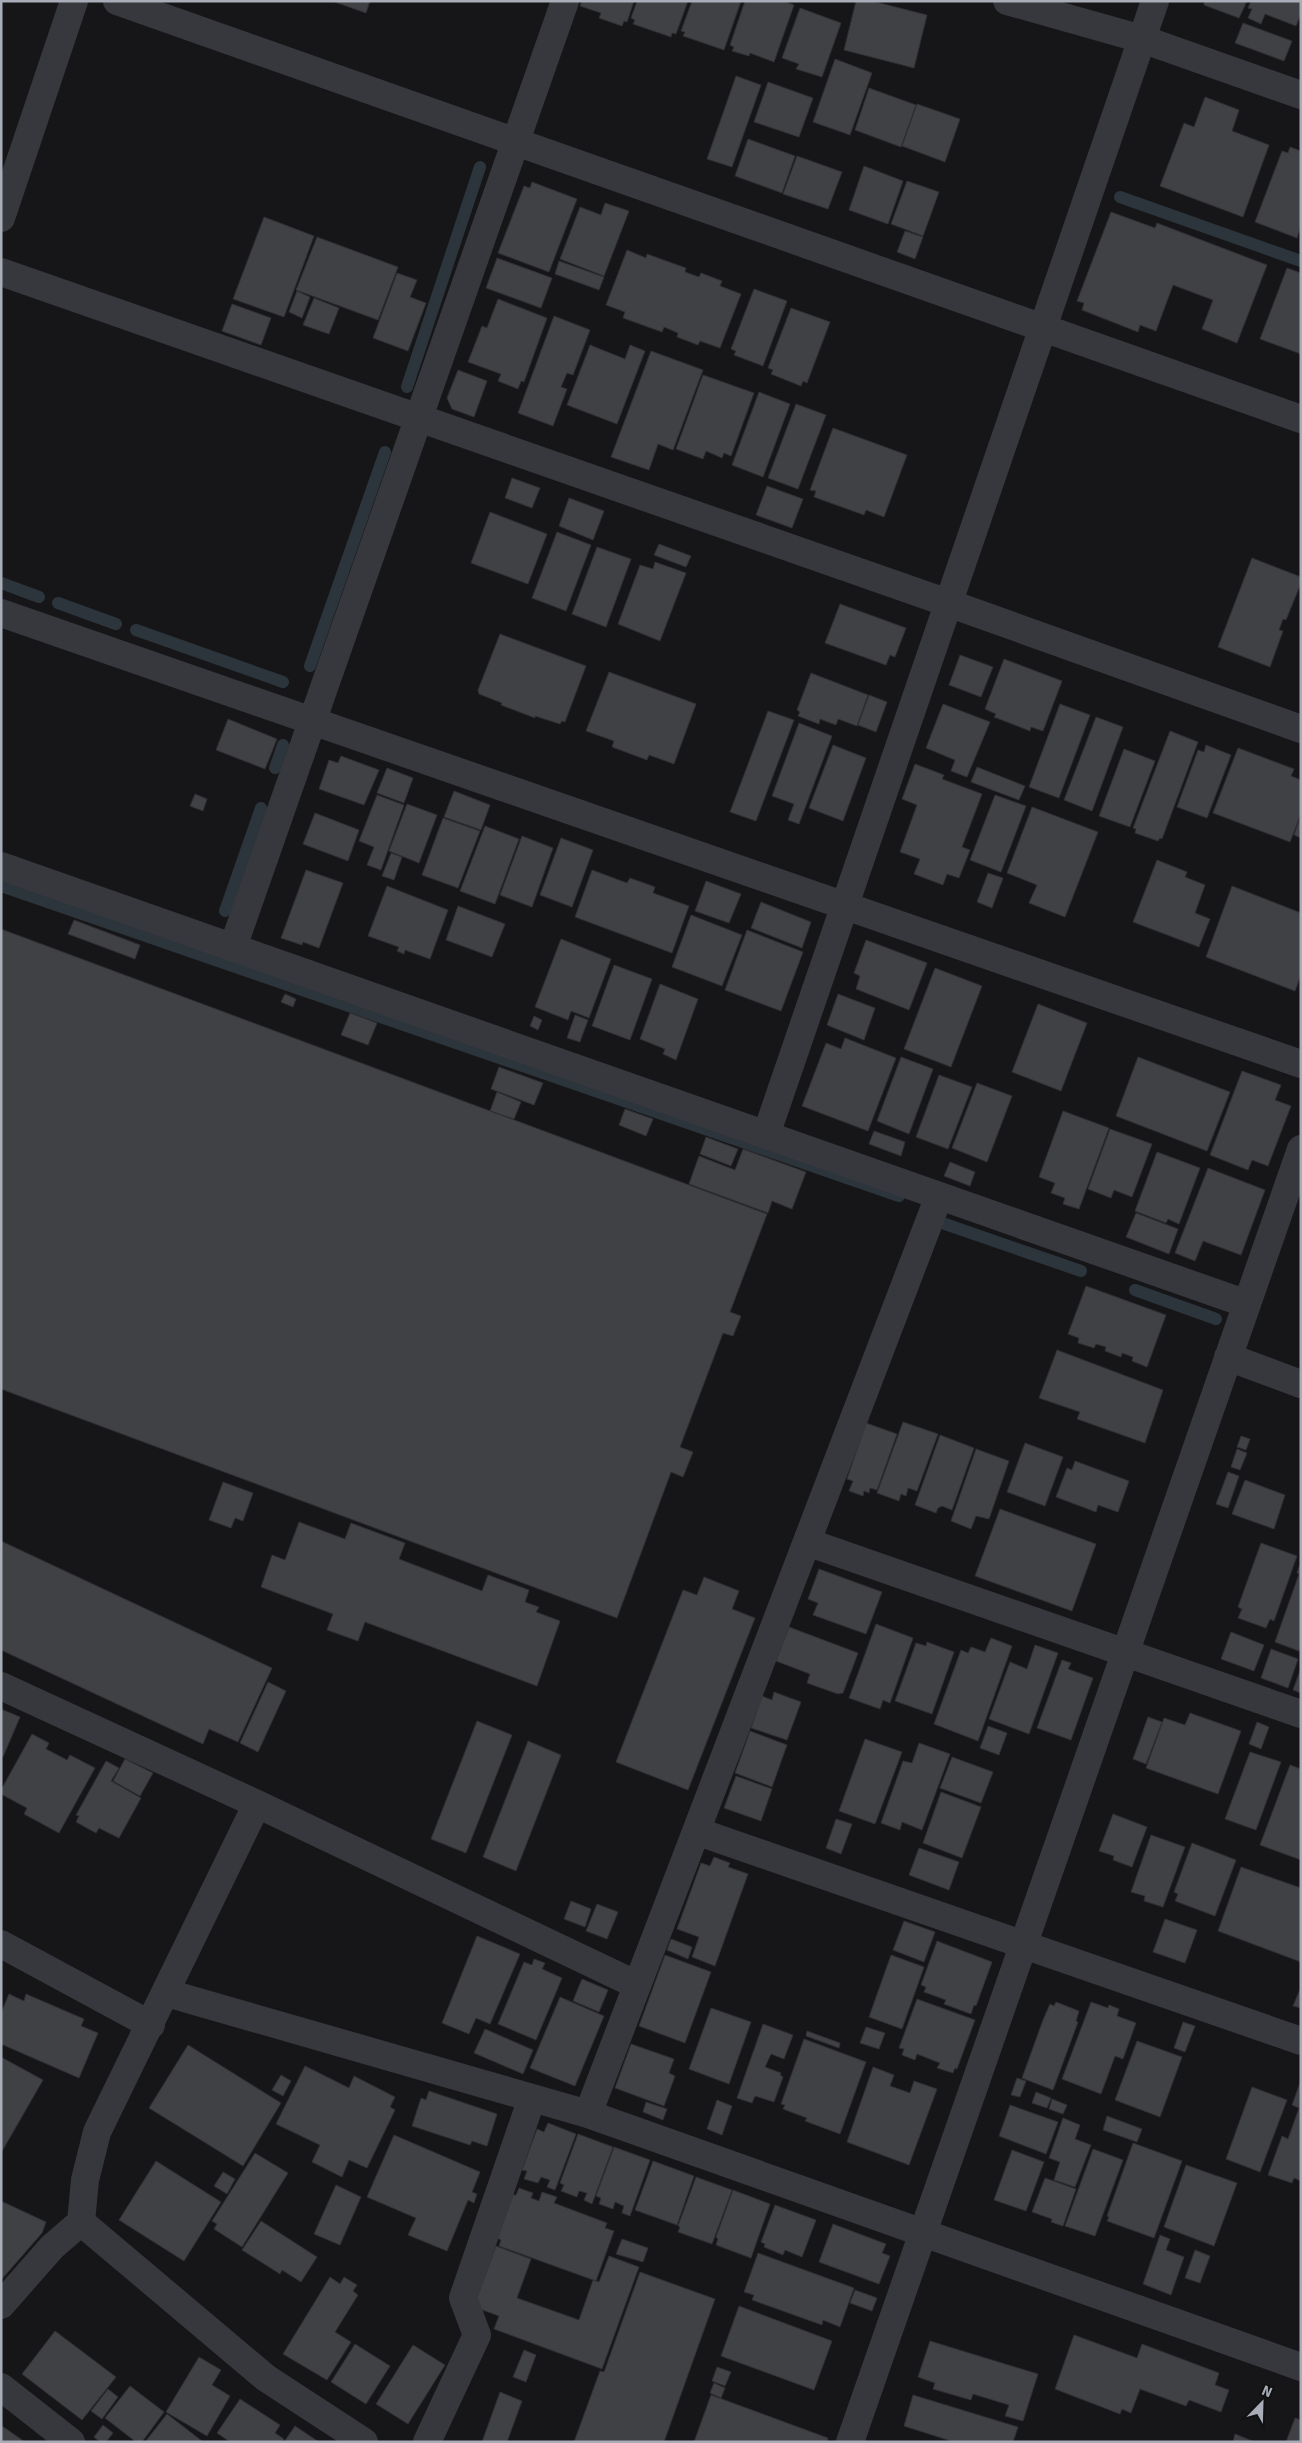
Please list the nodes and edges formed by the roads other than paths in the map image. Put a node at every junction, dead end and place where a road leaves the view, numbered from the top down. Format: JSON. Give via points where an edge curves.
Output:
{"nodes":[{"id":1,"x":74,"y":1,"type":"edge"},
{"id":2,"x":117,"y":1,"type":"edge"},
{"id":3,"x":565,"y":1,"type":"edge"},
{"id":4,"x":1007,"y":1,"type":"edge"},
{"id":5,"x":1154,"y":1,"type":"edge"},
{"id":6,"x":1142,"y":39,"type":"junction"},
{"id":7,"x":1301,"y":95,"type":"edge"},
{"id":8,"x":517,"y":143,"type":"junction"},
{"id":9,"x":1,"y":218,"type":"edge"},
{"id":10,"x":1,"y":272,"type":"edge"},
{"id":11,"x":1042,"y":329,"type":"junction"},
{"id":12,"x":420,"y":419,"type":"junction"},
{"id":13,"x":1301,"y":419,"type":"edge"},
{"id":14,"x":948,"y":603,"type":"junction"},
{"id":15,"x":1,"y":613,"type":"edge"},
{"id":16,"x":313,"y":721,"type":"junction"},
{"id":17,"x":1301,"y":728,"type":"edge"},
{"id":18,"x":1,"y":866,"type":"edge"},
{"id":19,"x":844,"y":906,"type":"junction"},
{"id":20,"x":233,"y":948,"type":"junction"},
{"id":21,"x":1301,"y":1064,"type":"edge"},
{"id":22,"x":766,"y":1135,"type":"junction"},
{"id":23,"x":1301,"y":1149,"type":"edge"},
{"id":24,"x":939,"y":1196,"type":"junction"},
{"id":25,"x":1247,"y":1304,"type":"junction"},
{"id":26,"x":1228,"y":1357,"type":"junction"},
{"id":27,"x":1301,"y":1384,"type":"edge"},
{"id":28,"x":807,"y":1542,"type":"junction"},
{"id":29,"x":1126,"y":1652,"type":"junction"},
{"id":30,"x":1,"y":1686,"type":"edge"},
{"id":31,"x":1301,"y":1714,"type":"edge"},
{"id":32,"x":257,"y":1804,"type":"junction"},
{"id":33,"x":696,"y":1831,"type":"junction"},
{"id":34,"x":1,"y":1944,"type":"edge"},
{"id":35,"x":1024,"y":1945,"type":"junction"},
{"id":36,"x":637,"y":1985,"type":"junction"},
{"id":37,"x":167,"y":1993,"type":"junction"},
{"id":38,"x":151,"y":2025,"type":"junction"},
{"id":39,"x":1301,"y":2041,"type":"edge"},
{"id":40,"x":532,"y":2098,"type":"junction"},
{"id":41,"x":588,"y":2114,"type":"junction"},
{"id":42,"x":81,"y":2222,"type":"junction"},
{"id":43,"x":923,"y":2233,"type":"junction"},
{"id":44,"x":1,"y":2305,"type":"edge"},
{"id":45,"x":1301,"y":2367,"type":"edge"},
{"id":46,"x":1,"y":2387,"type":"edge"},
{"id":47,"x":71,"y":2442,"type":"edge"},
{"id":48,"x":364,"y":2442,"type":"edge"},
{"id":49,"x":428,"y":2442,"type":"edge"},
{"id":50,"x":850,"y":2442,"type":"edge"}],
"edges":[{"from":1,"to":9,"type":"street"},
{"from":2,"to":8,"type":"street"},
{"from":3,"to":8,"type":"street"},
{"from":4,"to":6,"type":"street"},
{"from":5,"to":6,"type":"street"},
{"from":6,"to":7,"type":"street"},
{"from":6,"to":11,"type":"street"},
{"from":8,"to":11,"type":"street"},
{"from":8,"to":12,"type":"street"},
{"from":10,"to":12,"type":"street"},
{"from":11,"to":13,"type":"street"},
{"from":11,"to":14,"type":"street"},
{"from":12,"to":14,"type":"street"},
{"from":12,"to":16,"type":"street"},
{"from":14,"to":17,"type":"street"},
{"from":14,"to":19,"type":"street"},
{"from":15,"to":16,"type":"street"},
{"from":16,"to":19,"type":"street"},
{"from":16,"to":20,"type":"street"},
{"from":18,"to":20,"type":"street"},
{"from":19,"to":21,"type":"street"},
{"from":19,"to":22,"type":"street"},
{"from":20,"to":22,"type":"street"},
{"from":22,"to":24,"type":"street"},
{"from":23,"to":25,"type":"street"},
{"from":24,"to":25,"type":"street"},
{"from":24,"to":28,"type":"street"},
{"from":25,"to":26,"type":"street"},
{"from":26,"to":27,"type":"street"},
{"from":26,"to":29,"type":"street"},
{"from":28,"to":29,"type":"street"},
{"from":28,"to":33,"type":"street"},
{"from":29,"to":31,"type":"street"},
{"from":29,"to":35,"type":"street"},
{"from":30,"to":32,"type":"street"},
{"from":32,"to":36,"type":"street"},
{"from":32,"to":37,"type":"street"},
{"from":33,"to":35,"type":"street"},
{"from":33,"to":36,"type":"street"},
{"from":34,"to":38,"type":"street"},
{"from":35,"to":39,"type":"street"},
{"from":35,"to":43,"type":"street"},
{"from":36,"to":41,"type":"street"},
{"from":37,"to":38,"type":"street"},
{"from":37,"to":40,"type":"street"},
{"from":38,"to":42,"type":"street","via":[[97,2132],[84,2180]]},
{"from":40,"to":41,"type":"street"},
{"from":40,"to":49,"type":"street","via":[[463,2298],[477,2335]]},
{"from":41,"to":43,"type":"street"},
{"from":42,"to":44,"type":"street","via":[[52,2247]]},
{"from":42,"to":48,"type":"street","via":[[266,2378]]},
{"from":43,"to":45,"type":"street"},
{"from":43,"to":50,"type":"street"},
{"from":46,"to":47,"type":"street"}]}
